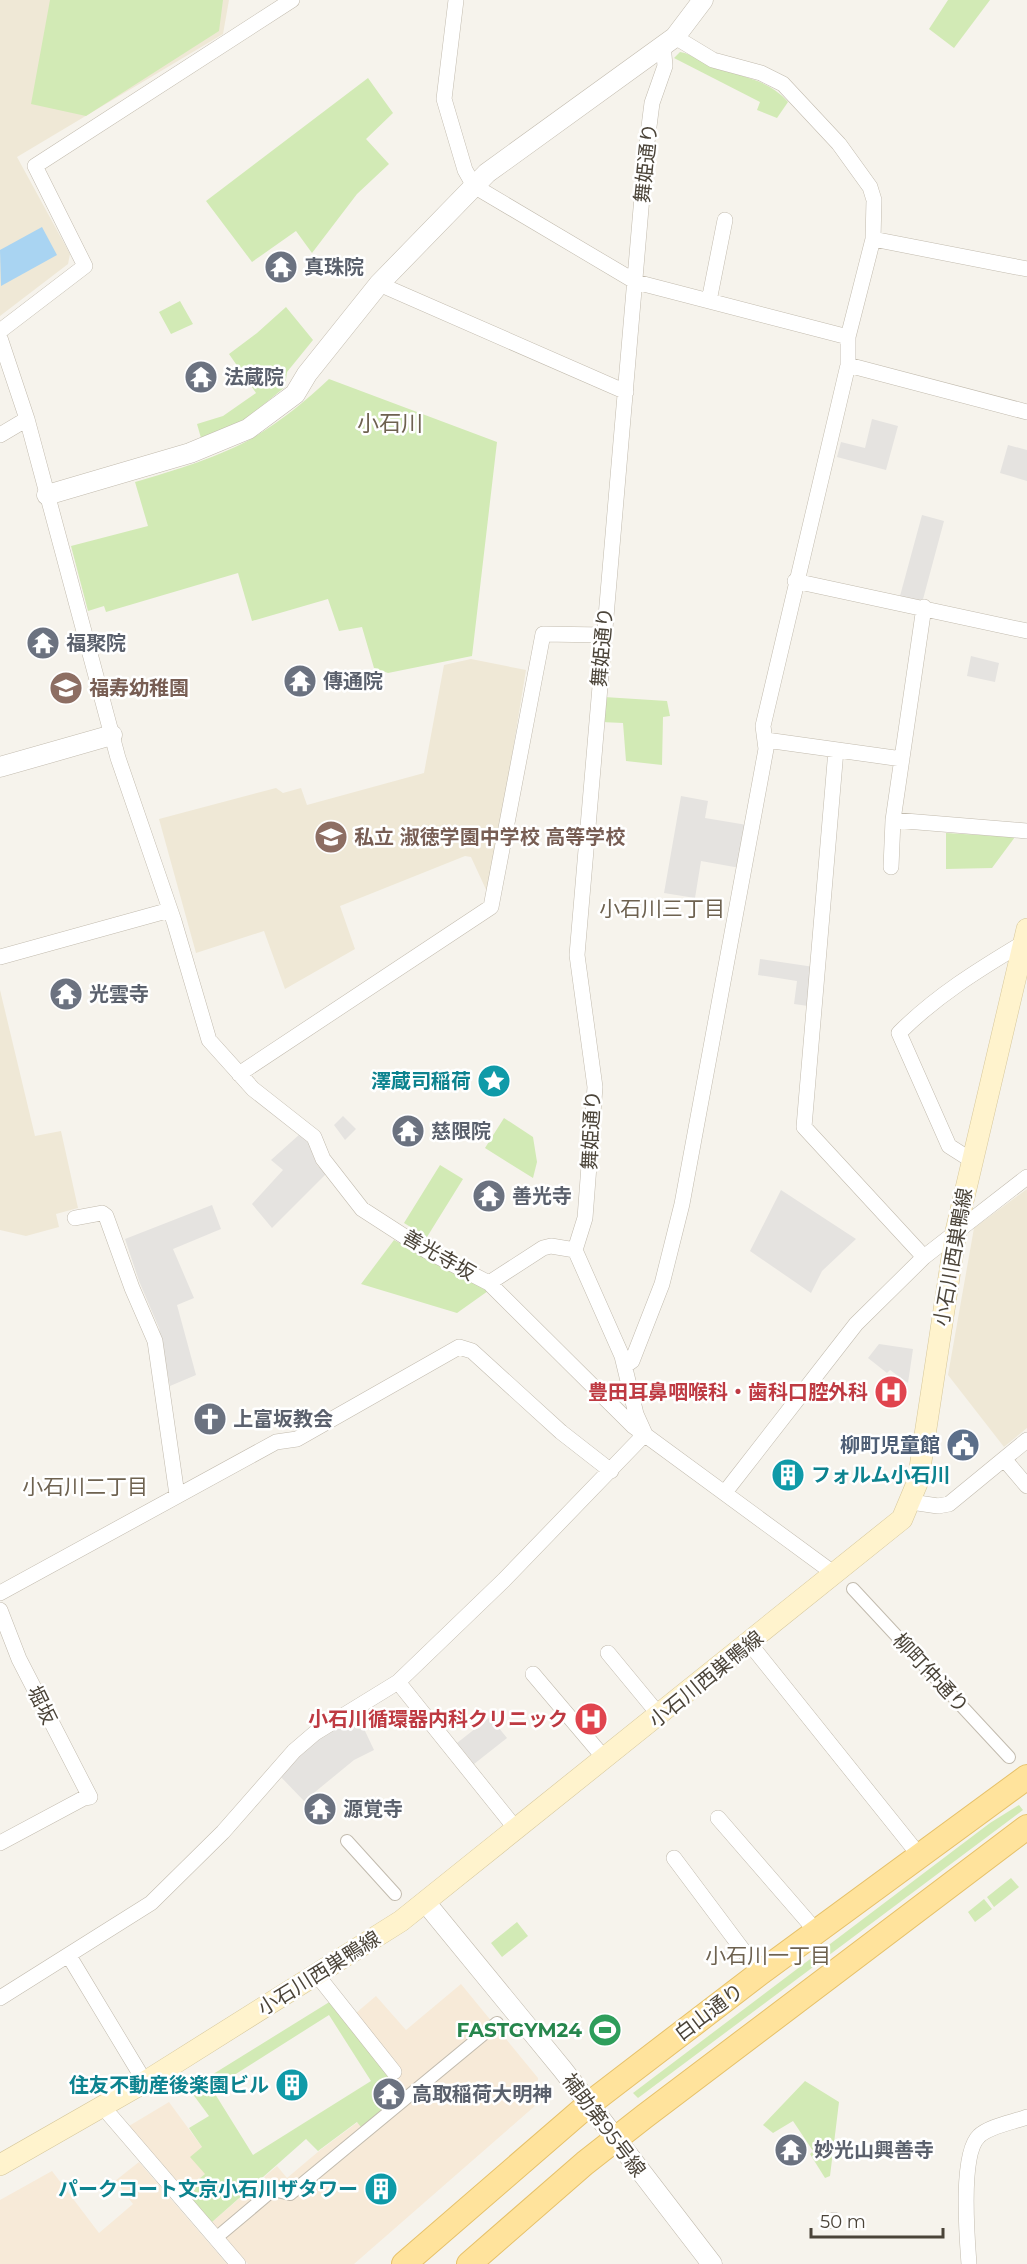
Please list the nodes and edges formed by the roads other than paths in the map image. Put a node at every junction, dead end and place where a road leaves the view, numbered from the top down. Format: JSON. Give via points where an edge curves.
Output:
{"nodes":[{"id":1,"x":292,"y":0,"type":"edge"},
{"id":2,"x":456,"y":0,"type":"edge"},
{"id":3,"x":703,"y":0,"type":"edge"},
{"id":4,"x":669,"y":40,"type":"junction"},
{"id":5,"x":474,"y":186,"type":"junction"},
{"id":6,"x":725,"y":220,"type":"dead end"},
{"id":7,"x":873,"y":238,"type":"junction"},
{"id":8,"x":1027,"y":269,"type":"edge"},
{"id":9,"x":636,"y":282,"type":"junction"},
{"id":10,"x":379,"y":284,"type":"junction"},
{"id":11,"x":709,"y":301,"type":"junction"},
{"id":12,"x":0,"y":331,"type":"edge"},
{"id":13,"x":0,"y":338,"type":"edge"},
{"id":14,"x":848,"y":338,"type":"junction"},
{"id":15,"x":848,"y":365,"type":"junction"},
{"id":16,"x":627,"y":392,"type":"junction"},
{"id":17,"x":1027,"y":412,"type":"edge"},
{"id":18,"x":27,"y":419,"type":"junction"},
{"id":19,"x":0,"y":435,"type":"edge"},
{"id":20,"x":47,"y":495,"type":"junction"},
{"id":21,"x":795,"y":581,"type":"junction"},
{"id":22,"x":924,"y":608,"type":"junction"},
{"id":23,"x":1027,"y":631,"type":"edge"},
{"id":24,"x":603,"y":634,"type":"junction"},
{"id":25,"x":112,"y":735,"type":"junction"},
{"id":26,"x":766,"y":740,"type":"junction"},
{"id":27,"x":836,"y":750,"type":"junction"},
{"id":28,"x":902,"y":759,"type":"junction"},
{"id":29,"x":0,"y":767,"type":"edge"},
{"id":30,"x":893,"y":820,"type":"junction"},
{"id":31,"x":1027,"y":831,"type":"edge"},
{"id":32,"x":891,"y":867,"type":"dead end"},
{"id":33,"x":170,"y":910,"type":"junction"},
{"id":34,"x":1025,"y":936,"type":"edge"},
{"id":35,"x":0,"y":957,"type":"edge"},
{"id":36,"x":239,"y":1074,"type":"junction"},
{"id":37,"x":971,"y":1160,"type":"junction"},
{"id":38,"x":1027,"y":1177,"type":"edge"},
{"id":39,"x":75,"y":1218,"type":"dead end"},
{"id":40,"x":956,"y":1231,"type":"junction"},
{"id":41,"x":574,"y":1250,"type":"junction"},
{"id":42,"x":924,"y":1257,"type":"junction"},
{"id":43,"x":489,"y":1283,"type":"junction"},
{"id":44,"x":625,"y":1366,"type":"junction"},
{"id":45,"x":645,"y":1434,"type":"junction"},
{"id":46,"x":1027,"y":1440,"type":"edge"},
{"id":47,"x":1004,"y":1459,"type":"junction"},
{"id":48,"x":611,"y":1471,"type":"junction"},
{"id":49,"x":1027,"y":1486,"type":"edge"},
{"id":50,"x":726,"y":1491,"type":"junction"},
{"id":51,"x":177,"y":1495,"type":"junction"},
{"id":52,"x":911,"y":1502,"type":"junction"},
{"id":53,"x":836,"y":1575,"type":"junction"},
{"id":54,"x":853,"y":1588,"type":"dead end"},
{"id":55,"x":0,"y":1593,"type":"edge"},
{"id":56,"x":0,"y":1610,"type":"edge"},
{"id":57,"x":750,"y":1644,"type":"junction"},
{"id":58,"x":608,"y":1653,"type":"dead end"},
{"id":59,"x":533,"y":1674,"type":"dead end"},
{"id":60,"x":398,"y":1682,"type":"junction"},
{"id":61,"x":660,"y":1716,"type":"junction"},
{"id":62,"x":1009,"y":1757,"type":"dead end"},
{"id":63,"x":605,"y":1759,"type":"junction"},
{"id":64,"x":1027,"y":1777,"type":"edge"},
{"id":65,"x":718,"y":1818,"type":"dead end"},
{"id":66,"x":1027,"y":1827,"type":"edge"},
{"id":67,"x":516,"y":1829,"type":"junction"},
{"id":68,"x":347,"y":1841,"type":"dead end"},
{"id":69,"x":0,"y":1843,"type":"edge"},
{"id":70,"x":919,"y":1855,"type":"junction"},
{"id":71,"x":674,"y":1858,"type":"dead end"},
{"id":72,"x":395,"y":1894,"type":"dead end"},
{"id":73,"x":426,"y":1903,"type":"junction"},
{"id":74,"x":816,"y":1931,"type":"junction"},
{"id":75,"x":69,"y":1956,"type":"junction"},
{"id":76,"x":760,"y":1973,"type":"junction"},
{"id":77,"x":317,"y":1975,"type":"junction"},
{"id":78,"x":0,"y":1998,"type":"edge"},
{"id":79,"x":497,"y":2023,"type":"dead end"},
{"id":80,"x":394,"y":2072,"type":"dead end"},
{"id":81,"x":145,"y":2082,"type":"junction"},
{"id":82,"x":589,"y":2104,"type":"junction"},
{"id":83,"x":103,"y":2107,"type":"junction"},
{"id":84,"x":1027,"y":2117,"type":"edge"},
{"id":85,"x":615,"y":2139,"type":"junction"},
{"id":86,"x":0,"y":2165,"type":"edge"},
{"id":87,"x":216,"y":2238,"type":"junction"},
{"id":88,"x":238,"y":2264,"type":"edge"},
{"id":89,"x":404,"y":2264,"type":"edge"},
{"id":90,"x":469,"y":2264,"type":"edge"},
{"id":91,"x":712,"y":2264,"type":"edge"},
{"id":92,"x":969,"y":2264,"type":"edge"}],
"edges":[{"from":1,"to":12,"type":"street","via":[[35,166],[86,266]]},
{"from":2,"to":5,"type":"street","via":[[444,99],[465,170]]},
{"from":3,"to":4,"type":"street"},
{"from":4,"to":5,"type":"street","via":[[487,172]]},
{"from":4,"to":7,"type":"street","via":[[783,84],[839,144],[870,187],[874,200]]},
{"from":4,"to":9,"type":"street","name":"舞姫通り","via":[[652,103]]},
{"from":5,"to":9,"type":"street"},
{"from":5,"to":10,"type":"street"},
{"from":6,"to":11,"type":"street"},
{"from":7,"to":8,"type":"street"},
{"from":7,"to":14,"type":"street"},
{"from":9,"to":11,"type":"street"},
{"from":9,"to":16,"type":"street","name":"舞姫通り"},
{"from":10,"to":16,"type":"street"},
{"from":10,"to":20,"type":"street","via":[[296,393],[248,429],[177,458]]},
{"from":11,"to":14,"type":"street"},
{"from":13,"to":18,"type":"street","name":"善光寺坂"},
{"from":14,"to":15,"type":"street"},
{"from":15,"to":17,"type":"street"},
{"from":15,"to":21,"type":"street"},
{"from":16,"to":24,"type":"street","name":"舞姫通り"},
{"from":18,"to":19,"type":"street"},
{"from":18,"to":20,"type":"street","name":"善光寺坂"},
{"from":20,"to":25,"type":"street","name":"善光寺坂"},
{"from":21,"to":22,"type":"street"},
{"from":21,"to":26,"type":"street","via":[[763,726]]},
{"from":22,"to":23,"type":"street"},
{"from":22,"to":28,"type":"street"},
{"from":24,"to":36,"type":"street","via":[[543,634],[491,907]]},
{"from":24,"to":41,"type":"street","name":"舞姫通り","via":[[577,955],[595,1087],[585,1218]]},
{"from":25,"to":29,"type":"street"},
{"from":25,"to":33,"type":"street","name":"善光寺坂"},
{"from":26,"to":27,"type":"street"},
{"from":26,"to":44,"type":"street","via":[[682,1204],[662,1284],[632,1360]]},
{"from":27,"to":28,"type":"street"},
{"from":27,"to":42,"type":"street","via":[[804,1126]]},
{"from":28,"to":30,"type":"street"},
{"from":30,"to":31,"type":"street"},
{"from":30,"to":32,"type":"street"},
{"from":33,"to":35,"type":"street"},
{"from":33,"to":36,"type":"street","name":"善光寺坂","via":[[209,1040]]},
{"from":34,"to":37,"type":"main road","name":"小石川西巣鴨線"},
{"from":34,"to":37,"type":"street","via":[[919,1013],[899,1034],[949,1146]]},
{"from":36,"to":43,"type":"street","name":"善光寺坂","via":[[314,1137],[323,1159],[362,1209],[427,1251]]},
{"from":37,"to":40,"type":"main road","name":"小石川西巣鴨線"},
{"from":38,"to":40,"type":"street"},
{"from":39,"to":51,"type":"street","via":[[102,1213],[106,1216],[155,1341]]},
{"from":40,"to":42,"type":"street"},
{"from":40,"to":52,"type":"main road","name":"小石川西巣鴨線","via":[[918,1481]]},
{"from":41,"to":43,"type":"street","via":[[543,1248]]},
{"from":41,"to":44,"type":"street"},
{"from":42,"to":50,"type":"street","via":[[839,1343]]},
{"from":43,"to":45,"type":"street","name":"善光寺坂","via":[[623,1417]]},
{"from":44,"to":45,"type":"street"},
{"from":45,"to":48,"type":"street"},
{"from":45,"to":50,"type":"street","name":"善光寺坂"},
{"from":46,"to":47,"type":"street"},
{"from":47,"to":49,"type":"street"},
{"from":47,"to":52,"type":"street","via":[[949,1504]]},
{"from":48,"to":51,"type":"street","via":[[464,1347],[297,1439],[276,1442]]},
{"from":48,"to":60,"type":"street"},
{"from":50,"to":53,"type":"street","name":"善光寺坂"},
{"from":51,"to":55,"type":"street"},
{"from":52,"to":53,"type":"main road","name":"小石川西巣鴨線","via":[[897,1525]]},
{"from":53,"to":57,"type":"main road","name":"小石川西巣鴨線"},
{"from":54,"to":62,"type":"street","name":"柳町仲通り"},
{"from":56,"to":69,"type":"street","name":"堀坂","via":[[19,1659],[90,1797]]},
{"from":57,"to":61,"type":"main road","name":"小石川西巣鴨線"},
{"from":57,"to":70,"type":"street"},
{"from":58,"to":61,"type":"street"},
{"from":59,"to":63,"type":"street"},
{"from":60,"to":67,"type":"street"},
{"from":60,"to":75,"type":"street","via":[[304,1742],[223,1832],[151,1903]]},
{"from":61,"to":63,"type":"main road","name":"小石川西巣鴨線"},
{"from":63,"to":67,"type":"main road","name":"小石川西巣鴨線"},
{"from":64,"to":70,"type":"main road","name":"白山通り"},
{"from":65,"to":74,"type":"street"},
{"from":66,"to":85,"type":"main road"},
{"from":67,"to":73,"type":"main road","name":"小石川西巣鴨線"},
{"from":68,"to":72,"type":"street"},
{"from":70,"to":74,"type":"main road","name":"白山通り"},
{"from":71,"to":76,"type":"street"},
{"from":73,"to":77,"type":"main road","name":"小石川西巣鴨線"},
{"from":73,"to":82,"type":"street","name":"補助第95号線"},
{"from":74,"to":76,"type":"main road","name":"白山通り"},
{"from":75,"to":78,"type":"street"},
{"from":75,"to":81,"type":"street"},
{"from":76,"to":82,"type":"main road","name":"白山通り"},
{"from":77,"to":80,"type":"street"},
{"from":77,"to":81,"type":"main road","name":"小石川西巣鴨線"},
{"from":79,"to":87,"type":"street","via":[[290,2194],[273,2190]]},
{"from":81,"to":83,"type":"main road","name":"小石川西巣鴨線"},
{"from":82,"to":85,"type":"street","name":"補助第95号線"},
{"from":82,"to":89,"type":"main road","name":"白山通り"},
{"from":83,"to":86,"type":"main road","name":"小石川西巣鴨線"},
{"from":83,"to":87,"type":"street"},
{"from":84,"to":92,"type":"street","via":[[981,2134],[973,2144],[965,2198]]},
{"from":85,"to":90,"type":"main road"},
{"from":85,"to":91,"type":"street","name":"補助第95号線"},
{"from":87,"to":88,"type":"street"}]}
